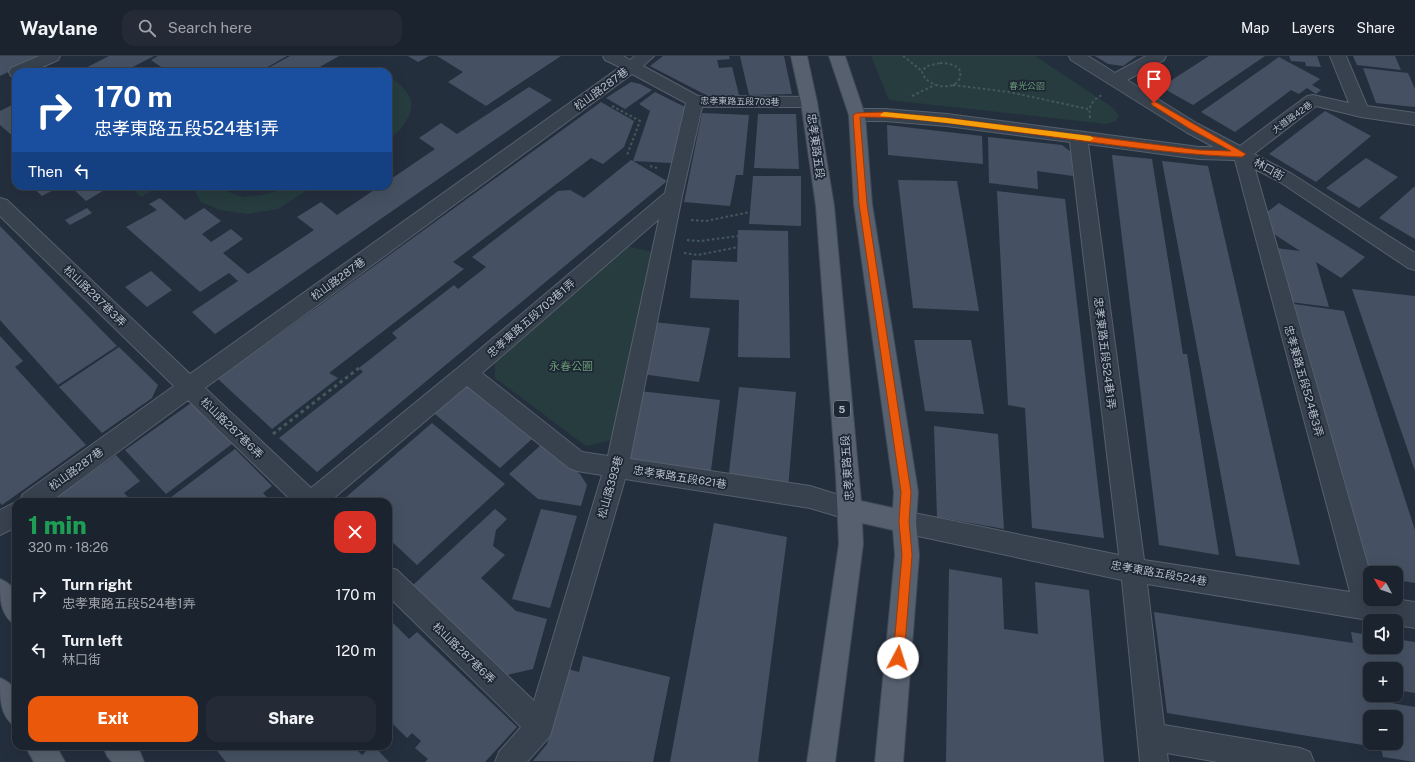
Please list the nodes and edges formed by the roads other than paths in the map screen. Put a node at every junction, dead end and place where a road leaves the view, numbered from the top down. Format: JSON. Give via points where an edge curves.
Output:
{"nodes":[{"id":1,"x":52,"y":56,"type":"edge"},
{"id":2,"x":611,"y":56,"type":"edge"},
{"id":3,"x":799,"y":56,"type":"edge"},
{"id":4,"x":837,"y":56,"type":"edge"},
{"id":5,"x":1077,"y":56,"type":"edge"},
{"id":6,"x":1158,"y":56,"type":"edge"},
{"id":7,"x":1338,"y":56,"type":"edge"},
{"id":8,"x":638,"y":62,"type":"edge"},
{"id":9,"x":26,"y":68,"type":"edge"},
{"id":10,"x":1116,"y":79,"type":"junction"},
{"id":11,"x":695,"y":100,"type":"junction"},
{"id":12,"x":809,"y":102,"type":"junction"},
{"id":13,"x":1361,"y":110,"type":"junction"},
{"id":14,"x":857,"y":115,"type":"junction"},
{"id":15,"x":1415,"y":119,"type":"edge"},
{"id":16,"x":1078,"y":137,"type":"junction"},
{"id":17,"x":1242,"y":154,"type":"junction"},
{"id":18,"x":673,"y":196,"type":"junction"},
{"id":19,"x":0,"y":205,"type":"edge"},
{"id":20,"x":1415,"y":263,"type":"edge"},
{"id":21,"x":467,"y":373,"type":"junction"},
{"id":22,"x":190,"y":386,"type":"junction"},
{"id":23,"x":616,"y":467,"type":"junction"},
{"id":24,"x":36,"y":498,"type":"edge"},
{"id":25,"x":305,"y":498,"type":"edge"},
{"id":26,"x":317,"y":498,"type":"edge"},
{"id":27,"x":850,"y":509,"type":"junction"},
{"id":28,"x":12,"y":516,"type":"edge"},
{"id":29,"x":904,"y":522,"type":"junction"},
{"id":30,"x":0,"y":524,"type":"edge"},
{"id":31,"x":1133,"y":570,"type":"junction"},
{"id":32,"x":392,"y":583,"type":"edge"},
{"id":33,"x":0,"y":591,"type":"edge"},
{"id":34,"x":1363,"y":592,"type":"edge"},
{"id":35,"x":1363,"y":605,"type":"edge"},
{"id":36,"x":1367,"y":606,"type":"edge"},
{"id":37,"x":12,"y":607,"type":"edge"},
{"id":38,"x":1415,"y":615,"type":"edge"},
{"id":39,"x":0,"y":691,"type":"edge"},
{"id":40,"x":12,"y":708,"type":"edge"},
{"id":41,"x":540,"y":726,"type":"junction"},
{"id":42,"x":1153,"y":749,"type":"edge"},
{"id":43,"x":42,"y":750,"type":"edge"},
{"id":44,"x":120,"y":750,"type":"edge"},
{"id":45,"x":51,"y":762,"type":"edge"},
{"id":46,"x":130,"y":762,"type":"edge"},
{"id":47,"x":509,"y":762,"type":"edge"},
{"id":48,"x":821,"y":762,"type":"edge"},
{"id":49,"x":889,"y":762,"type":"edge"},
{"id":50,"x":1300,"y":762,"type":"edge"}],
"edges":[{"from":1,"to":9,"type":"street"},
{"from":2,"to":8,"type":"street","name":"忠孝東路五段703巷"},
{"from":3,"to":12,"type":"main road","name":"忠孝東路五段","number":"5"},
{"from":4,"to":14,"type":"main road"},
{"from":5,"to":10,"type":"street","name":"林口街"},
{"from":6,"to":10,"type":"street"},
{"from":7,"to":13,"type":"street"},
{"from":8,"to":11,"type":"street","name":"忠孝東路五段703巷"},
{"from":8,"to":22,"type":"street","name":"松山路287巷"},
{"from":10,"to":17,"type":"street","name":"林口街","via":[[1192,128]]},
{"from":11,"to":12,"type":"street","name":"忠孝東路五段703巷"},
{"from":11,"to":18,"type":"street"},
{"from":12,"to":27,"type":"main road","name":"忠孝東路五段","number":"5","via":[[824,206]]},
{"from":13,"to":15,"type":"street","name":"大道路42巷"},
{"from":13,"to":17,"type":"street","name":"大道路42巷","via":[[1313,100]]},
{"from":14,"to":16,"type":"street","via":[[947,120]]},
{"from":14,"to":29,"type":"main road","via":[[863,204],[906,492]]},
{"from":16,"to":17,"type":"street","via":[[1199,153]]},
{"from":16,"to":31,"type":"street","name":"忠孝東路五段524巷1弄"},
{"from":17,"to":20,"type":"street","name":"林口街","via":[[1286,178]]},
{"from":17,"to":34,"type":"street","name":"忠孝東路五段524巷3弄"},
{"from":18,"to":21,"type":"street","name":"忠孝東路五段703巷1弄"},
{"from":18,"to":23,"type":"street","name":"松山路393巷"},
{"from":19,"to":22,"type":"street","name":"松山路287巷3弄"},
{"from":21,"to":23,"type":"street","name":"忠孝東路五段621巷","via":[[577,461]]},
{"from":21,"to":26,"type":"street","name":"忠孝東路五段703巷1弄"},
{"from":22,"to":24,"type":"street","name":"松山路287巷"},
{"from":22,"to":25,"type":"street","name":"松山路287巷6弄"},
{"from":23,"to":27,"type":"street","name":"忠孝東路五段621巷","via":[[810,497]]},
{"from":23,"to":41,"type":"street","name":"松山路393巷"},
{"from":27,"to":29,"type":"main road"},
{"from":27,"to":48,"type":"main road","name":"忠孝東路五段","number":"5","via":[[851,544]]},
{"from":28,"to":30,"type":"street"},
{"from":29,"to":31,"type":"street","name":"忠孝東路五段524巷"},
{"from":29,"to":49,"type":"main road","via":[[907,555]]},
{"from":31,"to":35,"type":"street","name":"忠孝東路五段524巷"},
{"from":31,"to":42,"type":"street","name":"忠孝東路五段524巷1弄"},
{"from":32,"to":41,"type":"street","name":"松山路287巷6弄"},
{"from":33,"to":37,"type":"main road"},
{"from":36,"to":38,"type":"street","name":"忠孝東路五段524巷"},
{"from":39,"to":40,"type":"main road"},
{"from":41,"to":47,"type":"street","name":"松山路393巷"},
{"from":42,"to":50,"type":"street"},
{"from":43,"to":45,"type":"main road"},
{"from":44,"to":46,"type":"main road"}]}
